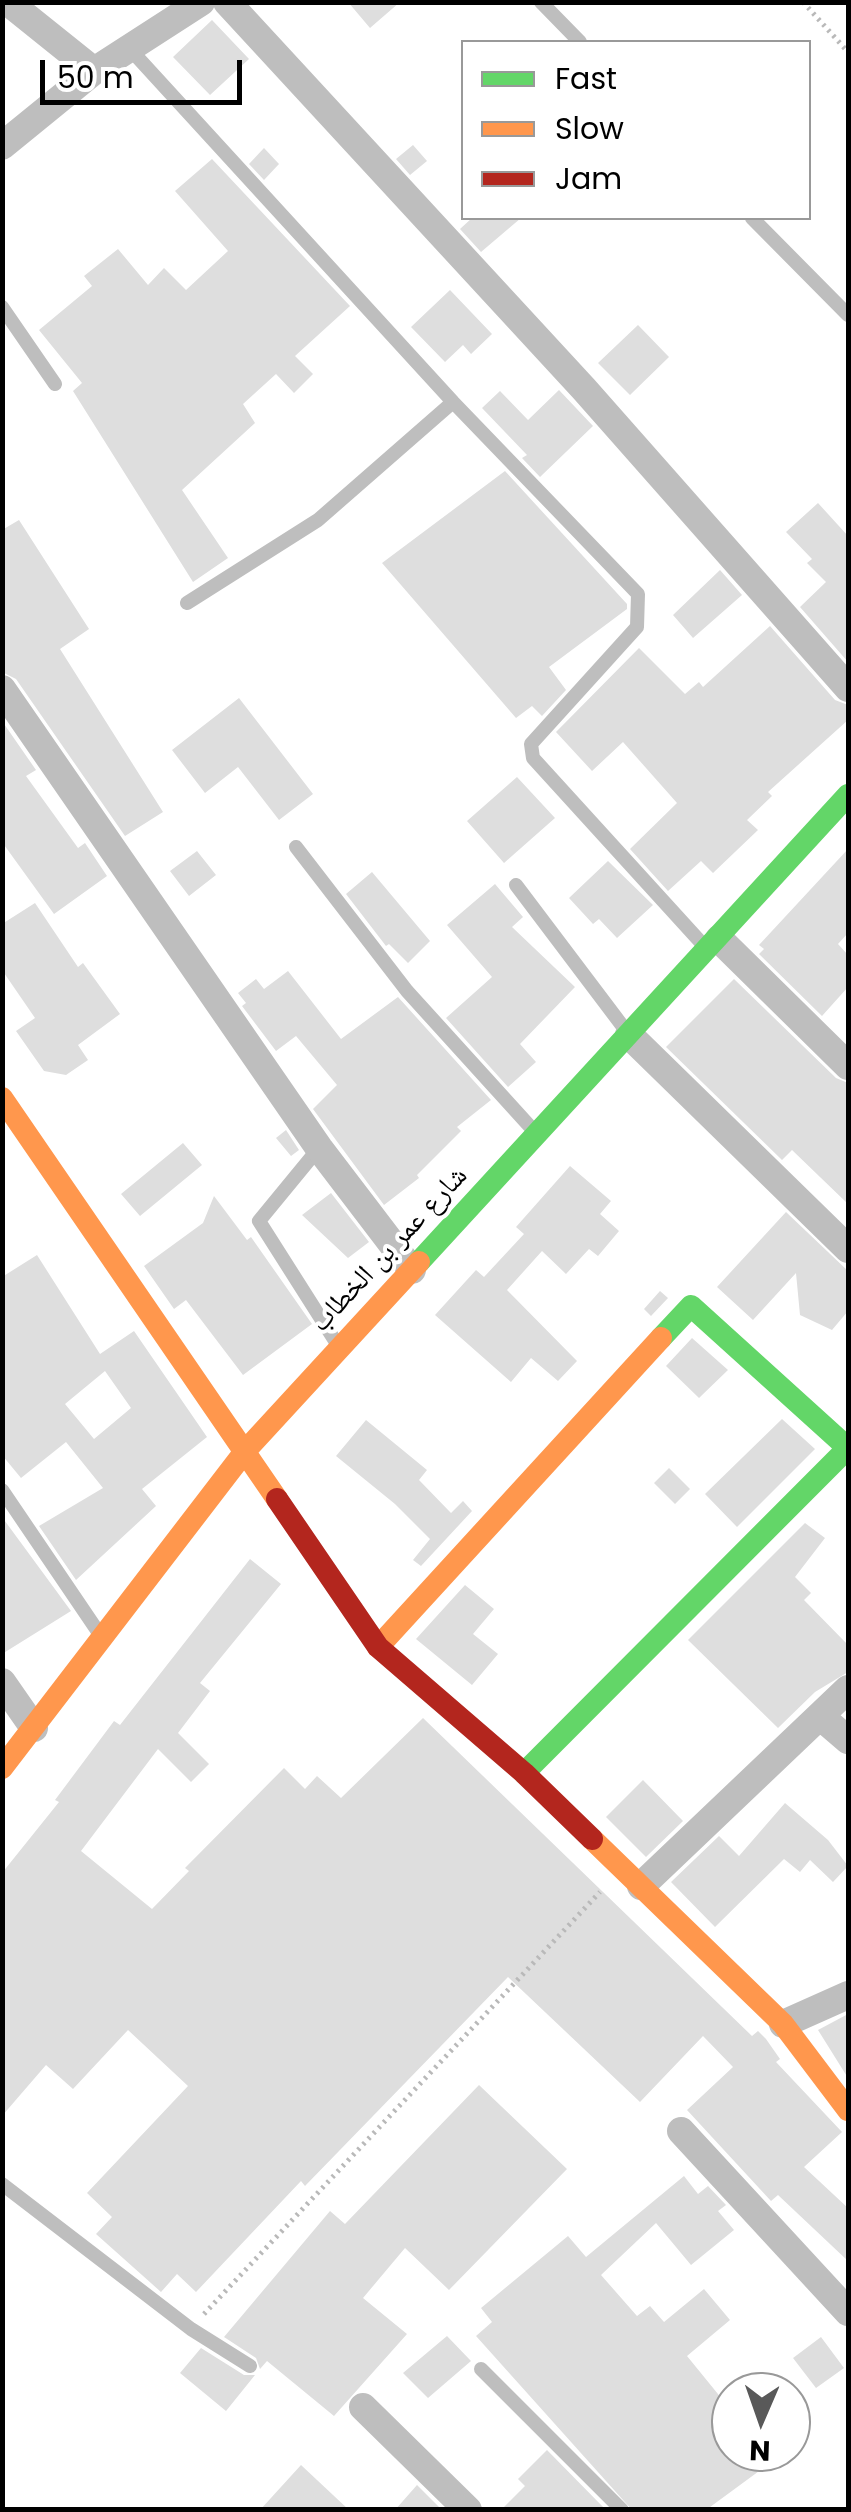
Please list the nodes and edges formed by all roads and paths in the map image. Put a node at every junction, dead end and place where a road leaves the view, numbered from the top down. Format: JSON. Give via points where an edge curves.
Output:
{"nodes":[{"id":1,"x":8,"y":2,"type":"edge"},
{"id":2,"x":200,"y":2,"type":"edge"},
{"id":3,"x":226,"y":2,"type":"edge"},
{"id":4,"x":541,"y":2,"type":"edge"},
{"id":5,"x":804,"y":2,"type":"edge"},
{"id":6,"x":578,"y":40,"type":"edge"},
{"id":7,"x":128,"y":48,"type":"junction"},
{"id":8,"x":848,"y":52,"type":"edge"},
{"id":9,"x":94,"y":71,"type":"junction"},
{"id":10,"x":2,"y":146,"type":"edge"},
{"id":11,"x":754,"y":220,"type":"edge"},
{"id":12,"x":2,"y":307,"type":"edge"},
{"id":13,"x":848,"y":315,"type":"edge"},
{"id":14,"x":55,"y":384,"type":"dead end"},
{"id":15,"x":453,"y":402,"type":"junction"},
{"id":16,"x":187,"y":603,"type":"dead end"},
{"id":17,"x":848,"y":688,"type":"edge"},
{"id":18,"x":2,"y":690,"type":"edge"},
{"id":19,"x":848,"y":795,"type":"edge"},
{"id":20,"x":296,"y":848,"type":"dead end"},
{"id":21,"x":516,"y":886,"type":"dead end"},
{"id":22,"x":713,"y":945,"type":"junction"},
{"id":23,"x":630,"y":1035,"type":"junction"},
{"id":24,"x":848,"y":1066,"type":"edge"},
{"id":25,"x":2,"y":1098,"type":"edge"},
{"id":26,"x":538,"y":1136,"type":"junction"},
{"id":27,"x":319,"y":1148,"type":"junction"},
{"id":28,"x":848,"y":1250,"type":"edge"},
{"id":29,"x":412,"y":1270,"type":"junction"},
{"id":30,"x":340,"y":1348,"type":"junction"},
{"id":31,"x":246,"y":1450,"type":"junction"},
{"id":32,"x":2,"y":1490,"type":"edge"},
{"id":33,"x":102,"y":1637,"type":"junction"},
{"id":34,"x":378,"y":1647,"type":"junction"},
{"id":35,"x":2,"y":1682,"type":"edge"},
{"id":36,"x":848,"y":1689,"type":"edge"},
{"id":37,"x":820,"y":1716,"type":"junction"},
{"id":38,"x":34,"y":1728,"type":"junction"},
{"id":39,"x":848,"y":1740,"type":"edge"},
{"id":40,"x":2,"y":1768,"type":"edge"},
{"id":41,"x":524,"y":1773,"type":"junction"},
{"id":42,"x":632,"y":1878,"type":"junction"},
{"id":43,"x":848,"y":1995,"type":"edge"},
{"id":44,"x":783,"y":2024,"type":"junction"},
{"id":45,"x":848,"y":2110,"type":"edge"},
{"id":46,"x":681,"y":2130,"type":"dead end"},
{"id":47,"x":2,"y":2184,"type":"edge"},
{"id":48,"x":848,"y":2312,"type":"edge"},
{"id":49,"x":191,"y":2328,"type":"junction"},
{"id":50,"x":250,"y":2366,"type":"dead end"},
{"id":51,"x":481,"y":2369,"type":"dead end"},
{"id":52,"x":363,"y":2407,"type":"dead end"},
{"id":53,"x":468,"y":2510,"type":"edge"},
{"id":54,"x":622,"y":2510,"type":"edge"}],
"edges":[{"from":1,"to":9,"type":"street"},
{"from":2,"to":7,"type":"street"},
{"from":3,"to":17,"type":"street","via":[[584,389]]},
{"from":4,"to":6,"type":"lane"},
{"from":5,"to":8,"type":"path"},
{"from":7,"to":9,"type":"street"},
{"from":7,"to":15,"type":"lane"},
{"from":9,"to":10,"type":"street"},
{"from":11,"to":13,"type":"lane"},
{"from":12,"to":14,"type":"lane"},
{"from":15,"to":16,"type":"lane","via":[[318,520]]},
{"from":15,"to":22,"type":"lane","via":[[638,594],[637,627],[531,744],[533,758]]},
{"from":18,"to":27,"type":"street"},
{"from":19,"to":22,"type":"street","name":"شارع عمر بن الخطاب"},
{"from":20,"to":26,"type":"lane","via":[[407,992]]},
{"from":21,"to":23,"type":"lane"},
{"from":22,"to":23,"type":"street","name":"شارع عمر بن الخطاب"},
{"from":22,"to":24,"type":"street"},
{"from":23,"to":26,"type":"street","name":"شارع عمر بن الخطاب"},
{"from":23,"to":28,"type":"street"},
{"from":25,"to":31,"type":"street"},
{"from":26,"to":29,"type":"street","name":"شارع عمر بن الخطاب"},
{"from":27,"to":29,"type":"street"},
{"from":27,"to":30,"type":"lane","via":[[259,1221]]},
{"from":29,"to":30,"type":"street","name":"شارع عمر بن الخطاب"},
{"from":30,"to":31,"type":"street","name":"شارع عمر بن الخطاب"},
{"from":31,"to":33,"type":"street","name":"شارع عمر بن الخطاب"},
{"from":31,"to":34,"type":"street"},
{"from":32,"to":33,"type":"lane"},
{"from":33,"to":38,"type":"street","name":"شارع عمر بن الخطاب"},
{"from":34,"to":41,"type":"street"},
{"from":34,"to":41,"type":"street","via":[[690,1306],[848,1448]]},
{"from":35,"to":38,"type":"street"},
{"from":36,"to":37,"type":"street"},
{"from":37,"to":39,"type":"street"},
{"from":37,"to":42,"type":"street"},
{"from":38,"to":40,"type":"street","name":"شارع عمر بن الخطاب"},
{"from":41,"to":42,"type":"street"},
{"from":42,"to":44,"type":"street"},
{"from":42,"to":49,"type":"path"},
{"from":43,"to":44,"type":"street"},
{"from":44,"to":45,"type":"street"},
{"from":46,"to":48,"type":"street"},
{"from":47,"to":49,"type":"lane"},
{"from":49,"to":50,"type":"lane"},
{"from":51,"to":54,"type":"lane"},
{"from":52,"to":53,"type":"street"}]}
